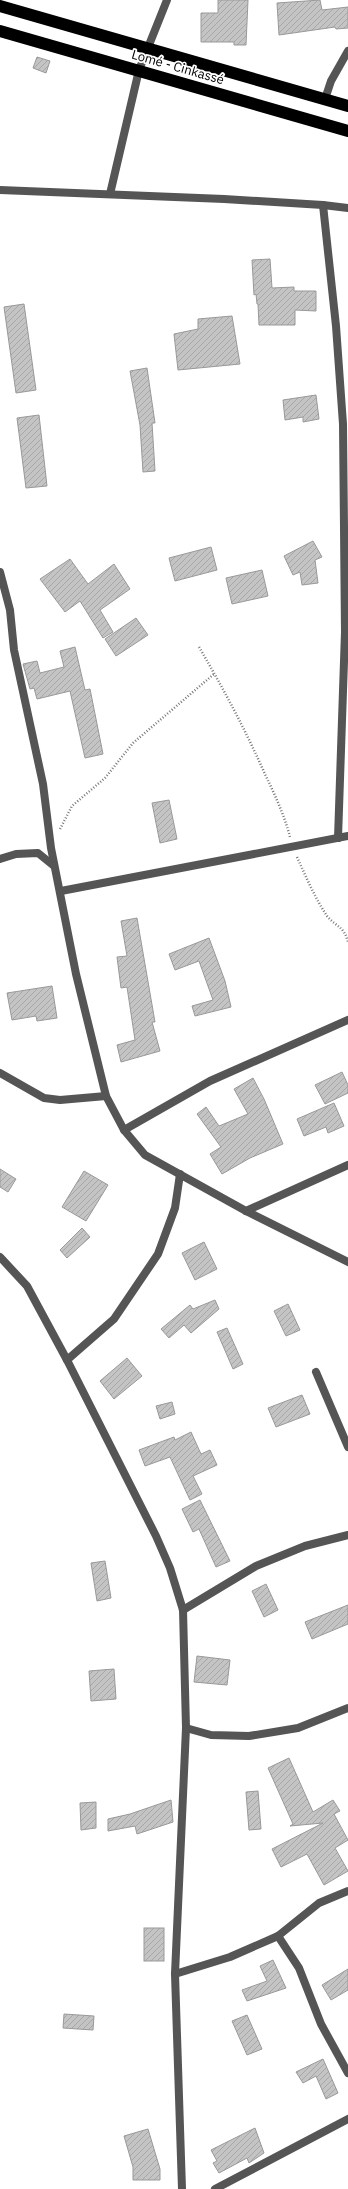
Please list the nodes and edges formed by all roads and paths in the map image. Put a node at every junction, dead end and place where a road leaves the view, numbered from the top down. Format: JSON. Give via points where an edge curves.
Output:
{"nodes":[{"id":1,"x":167,"y":0,"type":"edge"},
{"id":2,"x":0,"y":6,"type":"edge"},
{"id":3,"x":0,"y":31,"type":"edge"},
{"id":4,"x":146,"y":49,"type":"junction"},
{"id":5,"x":348,"y":51,"type":"edge"},
{"id":6,"x":139,"y":70,"type":"junction"},
{"id":7,"x":326,"y":99,"type":"junction"},
{"id":8,"x":348,"y":106,"type":"edge"},
{"id":9,"x":348,"y":131,"type":"edge"},
{"id":10,"x":0,"y":190,"type":"edge"},
{"id":11,"x":110,"y":194,"type":"junction"},
{"id":12,"x":323,"y":205,"type":"junction"},
{"id":13,"x":348,"y":208,"type":"edge"},
{"id":14,"x":345,"y":445,"type":"edge"},
{"id":15,"x":0,"y":572,"type":"edge"},
{"id":16,"x":199,"y":648,"type":"dead end"},
{"id":17,"x":214,"y":674,"type":"junction"},
{"id":18,"x":348,"y":836,"type":"edge"},
{"id":19,"x":338,"y":838,"type":"junction"},
{"id":20,"x":293,"y":846,"type":"junction"},
{"id":21,"x":51,"y":848,"type":"junction"},
{"id":22,"x":0,"y":859,"type":"edge"},
{"id":23,"x":54,"y":866,"type":"junction"},
{"id":24,"x":61,"y":891,"type":"junction"},
{"id":25,"x":348,"y":942,"type":"edge"},
{"id":26,"x":348,"y":1020,"type":"edge"},
{"id":27,"x":0,"y":1073,"type":"edge"},
{"id":28,"x":106,"y":1096,"type":"junction"},
{"id":29,"x":124,"y":1130,"type":"junction"},
{"id":30,"x":348,"y":1165,"type":"edge"},
{"id":31,"x":180,"y":1174,"type":"junction"},
{"id":32,"x":246,"y":1211,"type":"junction"},
{"id":33,"x":0,"y":1257,"type":"edge"},
{"id":34,"x":348,"y":1262,"type":"edge"},
{"id":35,"x":67,"y":1360,"type":"junction"},
{"id":36,"x":316,"y":1372,"type":"dead end"},
{"id":37,"x":348,"y":1447,"type":"edge"},
{"id":38,"x":348,"y":1535,"type":"edge"},
{"id":39,"x":183,"y":1610,"type":"junction"},
{"id":40,"x":348,"y":1708,"type":"edge"},
{"id":41,"x":186,"y":1728,"type":"junction"},
{"id":42,"x":348,"y":1891,"type":"edge"},
{"id":43,"x":278,"y":1936,"type":"junction"},
{"id":44,"x":175,"y":1974,"type":"junction"},
{"id":45,"x":348,"y":2073,"type":"edge"},
{"id":46,"x":348,"y":2119,"type":"edge"},
{"id":47,"x":182,"y":2189,"type":"edge"},
{"id":48,"x":215,"y":2189,"type":"edge"}],
"edges":[{"from":1,"to":4,"type":"street"},
{"from":2,"to":4,"type":"highway","name":"Lomé - Cinkassé"},
{"from":3,"to":6,"type":"highway","name":"Lomé - Cinkassé"},
{"from":4,"to":6,"type":"street"},
{"from":4,"to":7,"type":"highway","name":"Lomé - Cinkassé"},
{"from":5,"to":7,"type":"street","via":[[331,81]]},
{"from":6,"to":9,"type":"highway","name":"Lomé - Cinkassé"},
{"from":6,"to":11,"type":"street"},
{"from":7,"to":8,"type":"highway","name":"Lomé - Cinkassé"},
{"from":10,"to":11,"type":"street"},
{"from":11,"to":12,"type":"street"},
{"from":12,"to":13,"type":"street"},
{"from":12,"to":14,"type":"street"},
{"from":14,"to":19,"type":"street","via":[[345,632]]},
{"from":15,"to":21,"type":"street","via":[[10,610],[14,650],[43,784]]},
{"from":16,"to":17,"type":"path"},
{"from":17,"to":20,"type":"path","via":[[225,691],[282,810]]},
{"from":17,"to":21,"type":"path","via":[[133,743],[104,778],[72,806]]},
{"from":18,"to":19,"type":"street"},
{"from":19,"to":20,"type":"street"},
{"from":20,"to":24,"type":"street"},
{"from":20,"to":25,"type":"path","via":[[309,883],[328,917],[346,932]]},
{"from":21,"to":23,"type":"street"},
{"from":22,"to":23,"type":"street","via":[[16,854],[38,853]]},
{"from":23,"to":24,"type":"street"},
{"from":24,"to":28,"type":"street","via":[[81,999]]},
{"from":26,"to":29,"type":"street","via":[[210,1081]]},
{"from":27,"to":28,"type":"street","via":[[44,1098],[60,1100]]},
{"from":28,"to":29,"type":"street"},
{"from":29,"to":31,"type":"street","via":[[145,1155]]},
{"from":30,"to":32,"type":"street"},
{"from":31,"to":32,"type":"street"},
{"from":31,"to":35,"type":"street","via":[[175,1208],[158,1254],[114,1319]]},
{"from":32,"to":34,"type":"street"},
{"from":33,"to":35,"type":"street","via":[[27,1286]]},
{"from":35,"to":39,"type":"street","via":[[156,1536],[170,1568]]},
{"from":36,"to":37,"type":"street"},
{"from":38,"to":39,"type":"street","via":[[305,1546],[256,1566]]},
{"from":39,"to":41,"type":"street"},
{"from":40,"to":41,"type":"street","via":[[298,1728],[248,1736],[211,1736]]},
{"from":41,"to":44,"type":"street"},
{"from":42,"to":43,"type":"street","via":[[319,1903]]},
{"from":43,"to":44,"type":"street","via":[[230,1957]]},
{"from":43,"to":45,"type":"street","via":[[299,1968],[321,2024]]},
{"from":44,"to":47,"type":"street"},
{"from":46,"to":48,"type":"street"}]}
